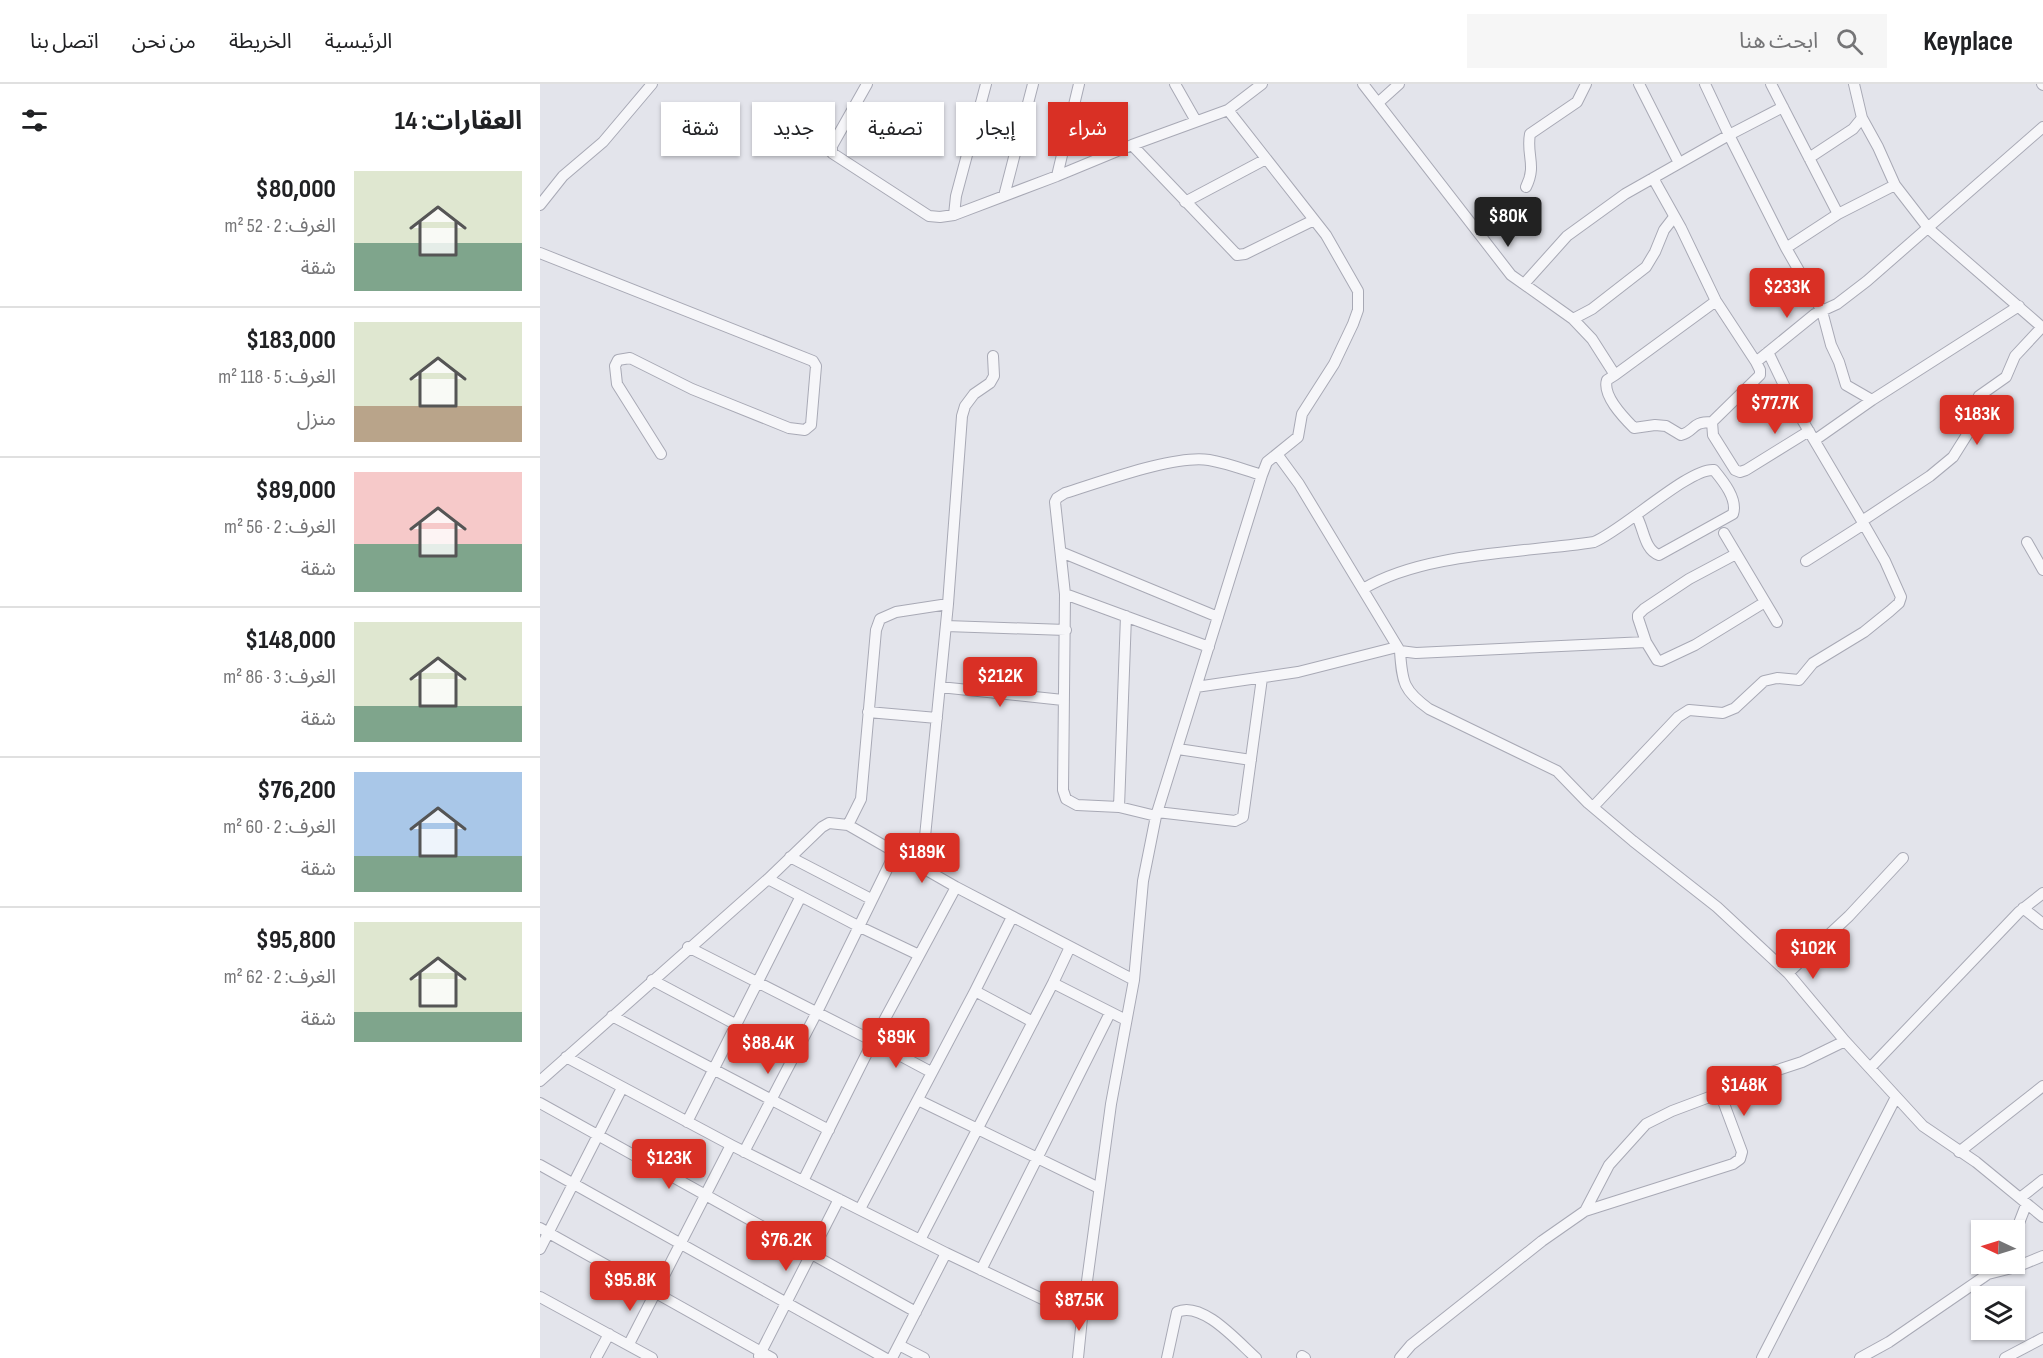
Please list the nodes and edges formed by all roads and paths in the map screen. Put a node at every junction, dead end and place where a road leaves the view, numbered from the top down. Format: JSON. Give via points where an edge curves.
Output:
{"nodes":[{"id":1,"x":652,"y":84,"type":"edge"},
{"id":2,"x":867,"y":84,"type":"edge"},
{"id":3,"x":986,"y":84,"type":"edge"},
{"id":4,"x":1033,"y":84,"type":"edge"},
{"id":5,"x":1079,"y":84,"type":"edge"},
{"id":6,"x":1175,"y":84,"type":"edge"},
{"id":7,"x":1262,"y":84,"type":"edge"},
{"id":8,"x":1364,"y":84,"type":"edge"},
{"id":9,"x":1399,"y":84,"type":"edge"},
{"id":10,"x":1586,"y":84,"type":"edge"},
{"id":11,"x":1639,"y":84,"type":"edge"},
{"id":12,"x":1705,"y":84,"type":"edge"},
{"id":13,"x":1771,"y":84,"type":"edge"},
{"id":14,"x":1854,"y":84,"type":"edge"},
{"id":15,"x":1379,"y":102,"type":"junction"},
{"id":16,"x":1783,"y":107,"type":"junction"},
{"id":17,"x":1228,"y":110,"type":"junction"},
{"id":18,"x":1862,"y":118,"type":"junction"},
{"id":19,"x":1196,"y":121,"type":"junction"},
{"id":20,"x":2043,"y":128,"type":"edge"},
{"id":21,"x":1729,"y":135,"type":"junction"},
{"id":22,"x":1132,"y":145,"type":"junction"},
{"id":23,"x":1809,"y":158,"type":"junction"},
{"id":24,"x":1266,"y":159,"type":"junction"},
{"id":25,"x":1679,"y":163,"type":"junction"},
{"id":26,"x":1058,"y":176,"type":"junction"},
{"id":27,"x":1653,"y":178,"type":"junction"},
{"id":28,"x":1895,"y":185,"type":"junction"},
{"id":29,"x":1526,"y":187,"type":"dead end"},
{"id":30,"x":1004,"y":196,"type":"junction"},
{"id":31,"x":1185,"y":202,"type":"junction"},
{"id":32,"x":540,"y":205,"type":"edge"},
{"id":33,"x":1838,"y":214,"type":"junction"},
{"id":34,"x":954,"y":215,"type":"junction"},
{"id":35,"x":1674,"y":217,"type":"junction"},
{"id":36,"x":1314,"y":220,"type":"junction"},
{"id":37,"x":1929,"y":229,"type":"junction"},
{"id":38,"x":1786,"y":248,"type":"junction"},
{"id":39,"x":540,"y":253,"type":"edge"},
{"id":40,"x":1524,"y":284,"type":"junction"},
{"id":41,"x":1716,"y":302,"type":"junction"},
{"id":42,"x":2019,"y":306,"type":"junction"},
{"id":43,"x":1822,"y":311,"type":"junction"},
{"id":44,"x":1574,"y":319,"type":"junction"},
{"id":45,"x":2041,"y":323,"type":"edge"},
{"id":46,"x":1768,"y":352,"type":"junction"},
{"id":47,"x":993,"y":356,"type":"dead end"},
{"id":48,"x":1756,"y":362,"type":"junction"},
{"id":49,"x":1615,"y":375,"type":"junction"},
{"id":50,"x":1872,"y":400,"type":"junction"},
{"id":51,"x":1712,"y":422,"type":"junction"},
{"id":52,"x":1812,"y":436,"type":"junction"},
{"id":53,"x":661,"y":454,"type":"dead end"},
{"id":54,"x":1277,"y":454,"type":"junction"},
{"id":55,"x":1262,"y":476,"type":"junction"},
{"id":56,"x":1636,"y":515,"type":"junction"},
{"id":57,"x":1863,"y":522,"type":"junction"},
{"id":58,"x":1724,"y":533,"type":"dead end"},
{"id":59,"x":2027,"y":542,"type":"dead end"},
{"id":60,"x":1061,"y":552,"type":"junction"},
{"id":61,"x":1736,"y":554,"type":"junction"},
{"id":62,"x":1806,"y":561,"type":"dead end"},
{"id":63,"x":2043,"y":570,"type":"edge"},
{"id":64,"x":1363,"y":589,"type":"junction"},
{"id":65,"x":1065,"y":594,"type":"junction"},
{"id":66,"x":1765,"y":602,"type":"junction"},
{"id":67,"x":948,"y":604,"type":"junction"},
{"id":68,"x":1126,"y":616,"type":"junction"},
{"id":69,"x":1218,"y":617,"type":"junction"},
{"id":70,"x":1777,"y":622,"type":"dead end"},
{"id":71,"x":946,"y":626,"type":"junction"},
{"id":72,"x":1066,"y":630,"type":"junction"},
{"id":73,"x":1646,"y":642,"type":"junction"},
{"id":74,"x":1209,"y":647,"type":"junction"},
{"id":75,"x":1398,"y":649,"type":"junction"},
{"id":76,"x":1262,"y":678,"type":"junction"},
{"id":77,"x":940,"y":687,"type":"junction"},
{"id":78,"x":1196,"y":687,"type":"junction"},
{"id":79,"x":1063,"y":700,"type":"junction"},
{"id":80,"x":868,"y":712,"type":"junction"},
{"id":81,"x":937,"y":718,"type":"junction"},
{"id":82,"x":1178,"y":749,"type":"junction"},
{"id":83,"x":1251,"y":760,"type":"junction"},
{"id":84,"x":1119,"y":807,"type":"junction"},
{"id":85,"x":1593,"y":807,"type":"junction"},
{"id":86,"x":1157,"y":814,"type":"junction"},
{"id":87,"x":848,"y":825,"type":"junction"},
{"id":88,"x":895,"y":852,"type":"junction"},
{"id":89,"x":790,"y":857,"type":"junction"},
{"id":90,"x":1903,"y":858,"type":"dead end"},
{"id":91,"x":922,"y":867,"type":"junction"},
{"id":92,"x":768,"y":879,"type":"junction"},
{"id":93,"x":956,"y":887,"type":"junction"},
{"id":94,"x":2043,"y":893,"type":"edge"},
{"id":95,"x":801,"y":896,"type":"junction"},
{"id":96,"x":871,"y":899,"type":"junction"},
{"id":97,"x":2023,"y":909,"type":"junction"},
{"id":98,"x":1012,"y":917,"type":"junction"},
{"id":99,"x":2043,"y":924,"type":"edge"},
{"id":100,"x":858,"y":926,"type":"junction"},
{"id":101,"x":688,"y":947,"type":"junction"},
{"id":102,"x":1070,"y":947,"type":"junction"},
{"id":103,"x":919,"y":955,"type":"junction"},
{"id":104,"x":1788,"y":973,"type":"junction"},
{"id":105,"x":652,"y":980,"type":"junction"},
{"id":106,"x":1134,"y":980,"type":"junction"},
{"id":107,"x":757,"y":981,"type":"junction"},
{"id":108,"x":1053,"y":983,"type":"junction"},
{"id":109,"x":975,"y":991,"type":"junction"},
{"id":110,"x":817,"y":1011,"type":"junction"},
{"id":111,"x":1110,"y":1013,"type":"junction"},
{"id":112,"x":612,"y":1016,"type":"junction"},
{"id":113,"x":1126,"y":1020,"type":"junction"},
{"id":114,"x":1033,"y":1022,"type":"junction"},
{"id":115,"x":735,"y":1024,"type":"junction"},
{"id":116,"x":873,"y":1041,"type":"junction"},
{"id":117,"x":1845,"y":1041,"type":"junction"},
{"id":118,"x":566,"y":1058,"type":"junction"},
{"id":119,"x":1869,"y":1068,"type":"junction"},
{"id":120,"x":712,"y":1069,"type":"junction"},
{"id":121,"x":932,"y":1072,"type":"junction"},
{"id":122,"x":540,"y":1081,"type":"edge"},
{"id":123,"x":2043,"y":1086,"type":"edge"},
{"id":124,"x":622,"y":1088,"type":"junction"},
{"id":125,"x":1720,"y":1093,"type":"junction"},
{"id":126,"x":1896,"y":1097,"type":"junction"},
{"id":127,"x":772,"y":1100,"type":"junction"},
{"id":128,"x":918,"y":1100,"type":"junction"},
{"id":129,"x":540,"y":1102,"type":"edge"},
{"id":130,"x":687,"y":1122,"type":"junction"},
{"id":131,"x":978,"y":1128,"type":"junction"},
{"id":132,"x":829,"y":1130,"type":"junction"},
{"id":133,"x":599,"y":1134,"type":"junction"},
{"id":134,"x":731,"y":1145,"type":"junction"},
{"id":135,"x":744,"y":1152,"type":"junction"},
{"id":136,"x":1959,"y":1152,"type":"junction"},
{"id":137,"x":1037,"y":1158,"type":"junction"},
{"id":138,"x":540,"y":1165,"type":"edge"},
{"id":139,"x":2043,"y":1180,"type":"edge"},
{"id":140,"x":803,"y":1181,"type":"junction"},
{"id":141,"x":574,"y":1184,"type":"junction"},
{"id":142,"x":1099,"y":1188,"type":"junction"},
{"id":143,"x":705,"y":1194,"type":"junction"},
{"id":144,"x":839,"y":1199,"type":"junction"},
{"id":145,"x":2023,"y":1202,"type":"junction"},
{"id":146,"x":860,"y":1209,"type":"junction"},
{"id":147,"x":1585,"y":1211,"type":"junction"},
{"id":148,"x":2043,"y":1217,"type":"edge"},
{"id":149,"x":2018,"y":1220,"type":"edge"},
{"id":150,"x":544,"y":1230,"type":"edge"},
{"id":151,"x":920,"y":1240,"type":"junction"},
{"id":152,"x":680,"y":1243,"type":"junction"},
{"id":153,"x":540,"y":1249,"type":"edge"},
{"id":154,"x":946,"y":1253,"type":"junction"},
{"id":155,"x":811,"y":1254,"type":"junction"},
{"id":156,"x":2043,"y":1256,"type":"edge"},
{"id":157,"x":2025,"y":1263,"type":"edge"},
{"id":158,"x":981,"y":1270,"type":"junction"},
{"id":159,"x":1988,"y":1274,"type":"edge"},
{"id":160,"x":656,"y":1292,"type":"junction"},
{"id":161,"x":540,"y":1297,"type":"edge"},
{"id":162,"x":787,"y":1302,"type":"junction"},
{"id":163,"x":916,"y":1312,"type":"junction"},
{"id":164,"x":1082,"y":1318,"type":"junction"},
{"id":165,"x":609,"y":1334,"type":"junction"},
{"id":166,"x":2043,"y":1338,"type":"edge"},
{"id":167,"x":629,"y":1344,"type":"junction"},
{"id":168,"x":899,"y":1345,"type":"junction"},
{"id":169,"x":764,"y":1356,"type":"edge"},
{"id":170,"x":596,"y":1358,"type":"edge"},
{"id":171,"x":652,"y":1358,"type":"edge"},
{"id":172,"x":885,"y":1358,"type":"edge"},
{"id":173,"x":892,"y":1358,"type":"edge"},
{"id":174,"x":924,"y":1358,"type":"edge"},
{"id":175,"x":1078,"y":1358,"type":"edge"},
{"id":176,"x":1167,"y":1358,"type":"edge"},
{"id":177,"x":1256,"y":1358,"type":"edge"},
{"id":178,"x":1400,"y":1358,"type":"edge"},
{"id":179,"x":1762,"y":1358,"type":"edge"},
{"id":180,"x":1860,"y":1358,"type":"edge"},
{"id":181,"x":2005,"y":1358,"type":"edge"}],
"edges":[{"from":1,"to":32,"type":"street","via":[[603,142],[564,176]]},
{"from":2,"to":34,"type":"street","via":[[832,146],[832,153],[929,216]]},
{"from":3,"to":34,"type":"street"},
{"from":4,"to":30,"type":"street"},
{"from":5,"to":26,"type":"street"},
{"from":6,"to":19,"type":"street"},
{"from":7,"to":17,"type":"street"},
{"from":8,"to":15,"type":"street"},
{"from":9,"to":15,"type":"street"},
{"from":10,"to":29,"type":"street","via":[[1577,102],[1530,134],[1532,168]]},
{"from":11,"to":25,"type":"street"},
{"from":12,"to":21,"type":"street"},
{"from":13,"to":16,"type":"street"},
{"from":14,"to":18,"type":"street"},
{"from":15,"to":40,"type":"street","via":[[1510,275]]},
{"from":16,"to":21,"type":"street"},
{"from":16,"to":23,"type":"street"},
{"from":17,"to":19,"type":"street"},
{"from":17,"to":24,"type":"street"},
{"from":18,"to":23,"type":"street","via":[[1853,129]]},
{"from":18,"to":28,"type":"street"},
{"from":19,"to":22,"type":"street"},
{"from":20,"to":37,"type":"street"},
{"from":21,"to":25,"type":"street"},
{"from":21,"to":38,"type":"street"},
{"from":22,"to":26,"type":"street"},
{"from":22,"to":31,"type":"street"},
{"from":23,"to":33,"type":"street"},
{"from":24,"to":31,"type":"street"},
{"from":24,"to":36,"type":"street"},
{"from":25,"to":27,"type":"street"},
{"from":26,"to":30,"type":"street"},
{"from":27,"to":35,"type":"street"},
{"from":27,"to":40,"type":"street","via":[[1567,236]]},
{"from":28,"to":33,"type":"street"},
{"from":28,"to":37,"type":"street"},
{"from":30,"to":34,"type":"street"},
{"from":31,"to":36,"type":"street","via":[[1237,255]]},
{"from":33,"to":38,"type":"street"},
{"from":35,"to":41,"type":"street"},
{"from":35,"to":44,"type":"street","via":[[1646,267]]},
{"from":36,"to":54,"type":"street","via":[[1354,283],[1358,310],[1342,349],[1302,414],[1298,436]]},
{"from":37,"to":42,"type":"street"},
{"from":37,"to":43,"type":"street","via":[[1837,304]]},
{"from":38,"to":43,"type":"street"},
{"from":39,"to":53,"type":"street","via":[[813,361],[816,366],[811,425],[805,430],[789,428],[692,389],[630,358],[618,360],[617,384]]},
{"from":40,"to":44,"type":"street"},
{"from":41,"to":48,"type":"street"},
{"from":41,"to":49,"type":"street"},
{"from":42,"to":45,"type":"street"},
{"from":42,"to":50,"type":"street"},
{"from":43,"to":46,"type":"street"},
{"from":43,"to":50,"type":"street","via":[[1846,385]]},
{"from":44,"to":49,"type":"street"},
{"from":45,"to":57,"type":"street","via":[[2015,356],[2006,377],[1979,396],[1970,430],[1953,456]]},
{"from":46,"to":48,"type":"street"},
{"from":46,"to":52,"type":"street"},
{"from":47,"to":67,"type":"street","via":[[994,376],[974,394],[962,416]]},
{"from":48,"to":51,"type":"street","via":[[1760,375]]},
{"from":49,"to":51,"type":"street","via":[[1607,380],[1606,390],[1634,428],[1666,426],[1681,435],[1697,423]]},
{"from":50,"to":52,"type":"street"},
{"from":51,"to":52,"type":"street","via":[[1716,441],[1740,472]]},
{"from":52,"to":57,"type":"street"},
{"from":54,"to":55,"type":"street","via":[[1267,462]]},
{"from":54,"to":64,"type":"street"},
{"from":55,"to":60,"type":"street","via":[[1193,459],[1065,493],[1055,502]]},
{"from":55,"to":69,"type":"street"},
{"from":56,"to":56,"type":"street","via":[[1676,486],[1710,469],[1719,476],[1735,503],[1733,514],[1659,555],[1649,548]]},
{"from":56,"to":64,"type":"street","via":[[1594,542],[1443,562],[1405,570]]},
{"from":57,"to":62,"type":"street"},
{"from":57,"to":85,"type":"street","via":[[1900,591],[1899,603],[1864,632],[1813,663],[1799,680],[1764,681],[1735,708],[1723,713],[1689,710],[1678,717]]},
{"from":58,"to":61,"type":"street"},
{"from":59,"to":63,"type":"street"},
{"from":60,"to":65,"type":"street"},
{"from":60,"to":69,"type":"street"},
{"from":61,"to":66,"type":"street"},
{"from":61,"to":73,"type":"street","via":[[1644,609],[1638,618]]},
{"from":64,"to":75,"type":"street"},
{"from":65,"to":68,"type":"street"},
{"from":65,"to":72,"type":"street"},
{"from":66,"to":70,"type":"street"},
{"from":66,"to":73,"type":"street","via":[[1669,659],[1657,660]]},
{"from":67,"to":71,"type":"street"},
{"from":67,"to":80,"type":"street","via":[[896,612],[880,619]]},
{"from":68,"to":74,"type":"street"},
{"from":68,"to":84,"type":"street"},
{"from":69,"to":74,"type":"street"},
{"from":71,"to":72,"type":"street"},
{"from":71,"to":77,"type":"street"},
{"from":72,"to":79,"type":"street"},
{"from":73,"to":75,"type":"street","via":[[1416,653]]},
{"from":74,"to":78,"type":"street"},
{"from":75,"to":76,"type":"street"},
{"from":75,"to":85,"type":"street","via":[[1402,675],[1411,696],[1429,710],[1557,771]]},
{"from":76,"to":78,"type":"street"},
{"from":76,"to":83,"type":"street"},
{"from":77,"to":79,"type":"street"},
{"from":77,"to":81,"type":"street"},
{"from":78,"to":82,"type":"street"},
{"from":79,"to":84,"type":"street","via":[[1066,799],[1077,805]]},
{"from":80,"to":81,"type":"street"},
{"from":80,"to":87,"type":"street","via":[[861,799]]},
{"from":81,"to":91,"type":"street"},
{"from":82,"to":83,"type":"street"},
{"from":82,"to":86,"type":"street"},
{"from":83,"to":86,"type":"street","via":[[1243,817],[1239,820]]},
{"from":84,"to":86,"type":"street"},
{"from":85,"to":104,"type":"street","via":[[1717,907]]},
{"from":86,"to":106,"type":"street","via":[[1143,881]]},
{"from":87,"to":88,"type":"street"},
{"from":87,"to":89,"type":"street","via":[[829,823]]},
{"from":88,"to":91,"type":"street"},
{"from":88,"to":96,"type":"street"},
{"from":89,"to":92,"type":"street"},
{"from":89,"to":96,"type":"street"},
{"from":90,"to":104,"type":"street"},
{"from":91,"to":93,"type":"street"},
{"from":92,"to":95,"type":"street"},
{"from":92,"to":101,"type":"street"},
{"from":93,"to":98,"type":"street"},
{"from":93,"to":103,"type":"street"},
{"from":94,"to":97,"type":"street"},
{"from":95,"to":100,"type":"street"},
{"from":95,"to":107,"type":"street"},
{"from":96,"to":100,"type":"street"},
{"from":97,"to":99,"type":"street"},
{"from":97,"to":119,"type":"street"},
{"from":98,"to":102,"type":"street"},
{"from":98,"to":109,"type":"street"},
{"from":100,"to":103,"type":"street"},
{"from":100,"to":110,"type":"street"},
{"from":101,"to":105,"type":"street"},
{"from":101,"to":107,"type":"street"},
{"from":102,"to":106,"type":"street"},
{"from":102,"to":108,"type":"street"},
{"from":103,"to":116,"type":"street"},
{"from":104,"to":117,"type":"street"},
{"from":105,"to":112,"type":"street"},
{"from":105,"to":115,"type":"street"},
{"from":106,"to":113,"type":"street"},
{"from":107,"to":110,"type":"street"},
{"from":107,"to":115,"type":"street"},
{"from":108,"to":111,"type":"street"},
{"from":108,"to":114,"type":"street"},
{"from":109,"to":114,"type":"street"},
{"from":109,"to":121,"type":"street"},
{"from":110,"to":116,"type":"street"},
{"from":110,"to":127,"type":"street"},
{"from":111,"to":113,"type":"street"},
{"from":111,"to":137,"type":"street"},
{"from":112,"to":118,"type":"street"},
{"from":112,"to":120,"type":"street"},
{"from":113,"to":142,"type":"street"},
{"from":114,"to":131,"type":"street"},
{"from":115,"to":120,"type":"street"},
{"from":116,"to":121,"type":"street"},
{"from":116,"to":132,"type":"street"},
{"from":117,"to":119,"type":"street"},
{"from":117,"to":125,"type":"street"},
{"from":118,"to":122,"type":"street"},
{"from":118,"to":124,"type":"street"},
{"from":119,"to":126,"type":"street"},
{"from":120,"to":127,"type":"street"},
{"from":120,"to":130,"type":"street"},
{"from":121,"to":128,"type":"street"},
{"from":123,"to":136,"type":"street"},
{"from":124,"to":130,"type":"street"},
{"from":124,"to":133,"type":"street"},
{"from":125,"to":147,"type":"street","via":[[1646,1124],[1609,1165]]},
{"from":125,"to":147,"type":"street","via":[[1742,1152],[1740,1159]]},
{"from":126,"to":136,"type":"street","via":[[1923,1126]]},
{"from":126,"to":179,"type":"street"},
{"from":127,"to":132,"type":"street"},
{"from":127,"to":135,"type":"street"},
{"from":128,"to":131,"type":"street"},
{"from":128,"to":146,"type":"street"},
{"from":129,"to":133,"type":"street"},
{"from":130,"to":134,"type":"street"},
{"from":131,"to":137,"type":"street"},
{"from":131,"to":151,"type":"street"},
{"from":132,"to":140,"type":"street"},
{"from":133,"to":141,"type":"street"},
{"from":133,"to":143,"type":"street"},
{"from":134,"to":135,"type":"street"},
{"from":134,"to":143,"type":"street"},
{"from":135,"to":140,"type":"street"},
{"from":136,"to":145,"type":"street"},
{"from":137,"to":142,"type":"street"},
{"from":137,"to":158,"type":"street"},
{"from":138,"to":141,"type":"street"},
{"from":139,"to":145,"type":"street"},
{"from":140,"to":144,"type":"street"},
{"from":141,"to":150,"type":"street"},
{"from":141,"to":152,"type":"street"},
{"from":142,"to":164,"type":"street"},
{"from":143,"to":152,"type":"street"},
{"from":143,"to":155,"type":"street"},
{"from":144,"to":146,"type":"street"},
{"from":144,"to":155,"type":"street"},
{"from":145,"to":148,"type":"street"},
{"from":145,"to":149,"type":"street"},
{"from":146,"to":151,"type":"street"},
{"from":147,"to":178,"type":"street","via":[[1492,1280]]},
{"from":150,"to":153,"type":"street"},
{"from":150,"to":160,"type":"street"},
{"from":151,"to":154,"type":"street"},
{"from":152,"to":160,"type":"street"},
{"from":152,"to":162,"type":"street"},
{"from":154,"to":158,"type":"street"},
{"from":154,"to":163,"type":"street"},
{"from":155,"to":162,"type":"street"},
{"from":155,"to":163,"type":"street"},
{"from":156,"to":157,"type":"street"},
{"from":158,"to":164,"type":"street"},
{"from":159,"to":180,"type":"street"},
{"from":160,"to":167,"type":"street"},
{"from":160,"to":169,"type":"street"},
{"from":161,"to":165,"type":"street"},
{"from":162,"to":169,"type":"street"},
{"from":162,"to":172,"type":"street"},
{"from":163,"to":168,"type":"street"},
{"from":164,"to":175,"type":"street"},
{"from":165,"to":167,"type":"street"},
{"from":165,"to":170,"type":"street"},
{"from":166,"to":181,"type":"street"},
{"from":167,"to":171,"type":"street"},
{"from":168,"to":173,"type":"street"},
{"from":168,"to":174,"type":"street"},
{"from":176,"to":177,"type":"street","via":[[1177,1312],[1191,1309],[1204,1313]]}]}
